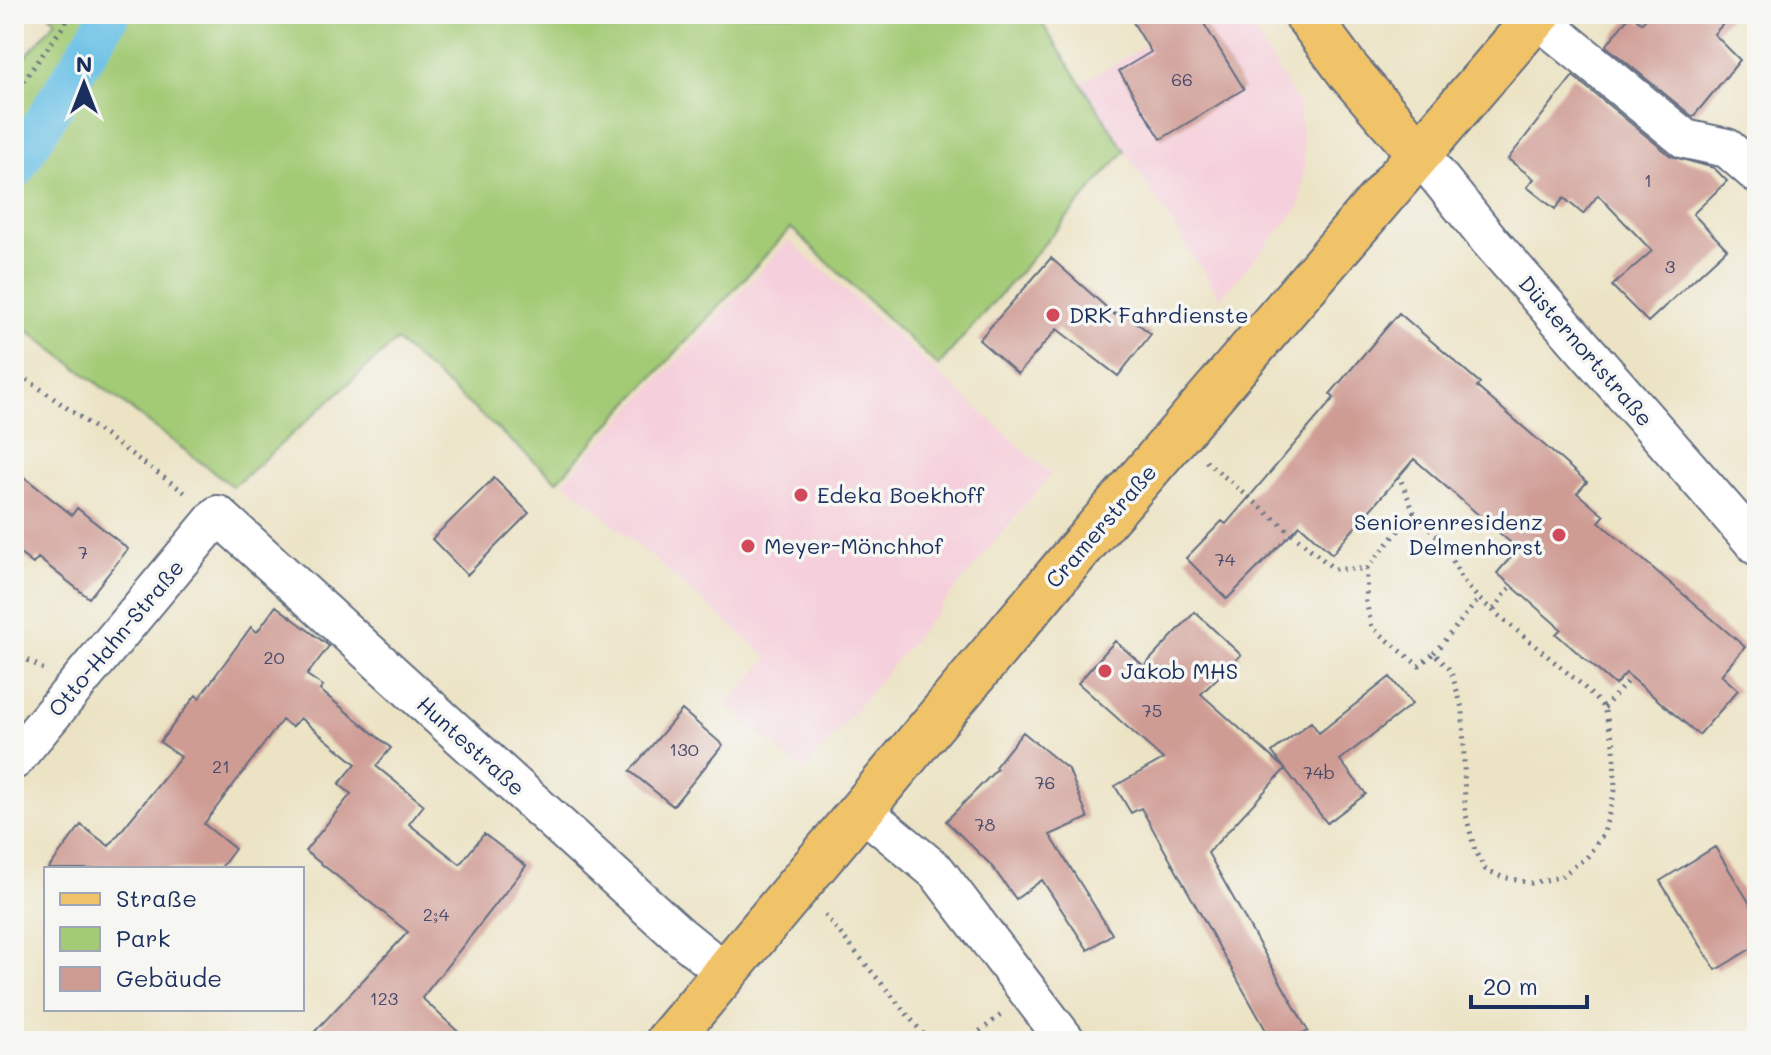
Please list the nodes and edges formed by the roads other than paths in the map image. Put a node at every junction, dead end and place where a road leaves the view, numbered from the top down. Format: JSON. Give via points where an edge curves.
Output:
{"nodes":[{"id":1,"x":1306,"y":14,"type":"edge"},
{"id":2,"x":1537,"y":15,"type":"edge"},
{"id":3,"x":1419,"y":153,"type":"junction"},
{"id":4,"x":1757,"y":174,"type":"edge"},
{"id":5,"x":218,"y":515,"type":"joint"},
{"id":6,"x":1757,"y":546,"type":"edge"},
{"id":7,"x":14,"y":760,"type":"edge"},
{"id":8,"x":863,"y":811,"type":"junction"},
{"id":9,"x":726,"y":973,"type":"junction"},
{"id":10,"x":668,"y":1041,"type":"edge"},
{"id":11,"x":1066,"y":1041,"type":"edge"}],
"edges":[{"from":1,"to":3,"type":"main road"},
{"from":2,"to":3,"type":"main road","name":"Cramerstraße"},
{"from":2,"to":4,"type":"street","via":[[1685,139],[1727,148]]},
{"from":3,"to":6,"type":"street","name":"Düsternortstraße"},
{"from":3,"to":8,"type":"main road","name":"Cramerstraße"},
{"from":5,"to":7,"type":"street","name":"Otto-Hahn-Straße"},
{"from":5,"to":9,"type":"street","name":"Huntestraße"},
{"from":8,"to":9,"type":"main road","name":"Cramerstraße"},
{"from":8,"to":11,"type":"street","via":[[937,872]]},
{"from":9,"to":10,"type":"main road","name":"Cramerstraße"}]}
